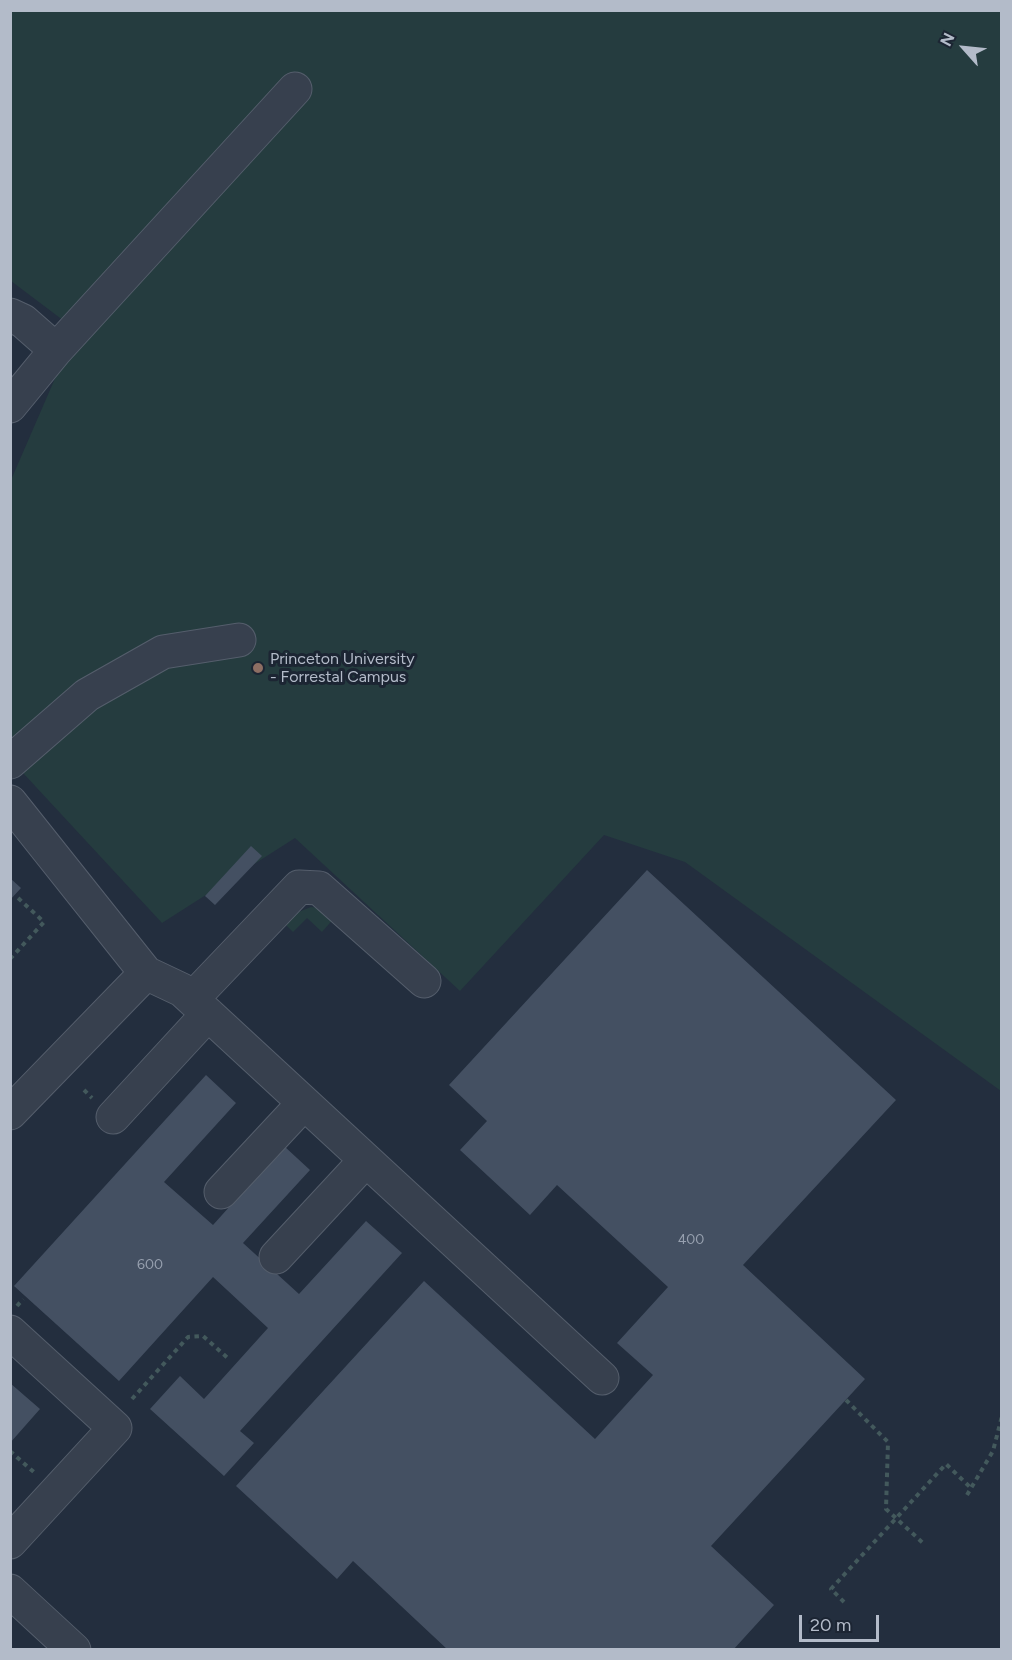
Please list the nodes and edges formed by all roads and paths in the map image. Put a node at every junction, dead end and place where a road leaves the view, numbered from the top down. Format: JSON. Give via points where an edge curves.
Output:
{"nodes":[{"id":1,"x":295,"y":89,"type":"dead end"},
{"id":2,"x":10,"y":315,"type":"edge"},
{"id":3,"x":56,"y":350,"type":"junction"},
{"id":4,"x":10,"y":406,"type":"edge"},
{"id":5,"x":239,"y":640,"type":"dead end"},
{"id":6,"x":10,"y":762,"type":"edge"},
{"id":7,"x":10,"y":802,"type":"edge"},
{"id":8,"x":18,"y":898,"type":"dead end"},
{"id":9,"x":10,"y":959,"type":"edge"},
{"id":10,"x":146,"y":974,"type":"junction"},
{"id":11,"x":424,"y":981,"type":"dead end"},
{"id":12,"x":200,"y":1006,"type":"junction"},
{"id":13,"x":304,"y":1103,"type":"junction"},
{"id":14,"x":10,"y":1113,"type":"edge"},
{"id":15,"x":113,"y":1117,"type":"dead end"},
{"id":16,"x":366,"y":1160,"type":"junction"},
{"id":17,"x":221,"y":1192,"type":"dead end"},
{"id":18,"x":276,"y":1257,"type":"dead end"},
{"id":19,"x":10,"y":1332,"type":"edge"},
{"id":20,"x":230,"y":1360,"type":"dead end"},
{"id":21,"x":602,"y":1378,"type":"dead end"},
{"id":22,"x":132,"y":1399,"type":"dead end"},
{"id":23,"x":846,"y":1400,"type":"dead end"},
{"id":24,"x":1002,"y":1416,"type":"edge"},
{"id":25,"x":971,"y":1488,"type":"junction"},
{"id":26,"x":967,"y":1495,"type":"dead end"},
{"id":27,"x":896,"y":1518,"type":"junction"},
{"id":28,"x":10,"y":1542,"type":"edge"},
{"id":29,"x":923,"y":1543,"type":"dead end"},
{"id":30,"x":10,"y":1591,"type":"edge"},
{"id":31,"x":844,"y":1602,"type":"dead end"},
{"id":32,"x":74,"y":1650,"type":"edge"}],
"edges":[{"from":1,"to":3,"type":"street"},
{"from":2,"to":3,"type":"street","via":[[23,321]]},
{"from":3,"to":4,"type":"street"},
{"from":5,"to":6,"type":"street","via":[[163,652],[87,695]]},
{"from":7,"to":10,"type":"street"},
{"from":8,"to":9,"type":"path","via":[[44,922]]},
{"from":10,"to":12,"type":"street","via":[[182,990]]},
{"from":10,"to":14,"type":"street"},
{"from":11,"to":12,"type":"street","via":[[319,888],[299,887]]},
{"from":12,"to":13,"type":"street"},
{"from":12,"to":15,"type":"street"},
{"from":13,"to":16,"type":"street"},
{"from":13,"to":17,"type":"street"},
{"from":16,"to":18,"type":"street"},
{"from":16,"to":21,"type":"street"},
{"from":19,"to":28,"type":"street","via":[[115,1428]]},
{"from":20,"to":22,"type":"path","via":[[203,1336],[188,1337]]},
{"from":23,"to":27,"type":"path","via":[[888,1442],[886,1509]]},
{"from":24,"to":25,"type":"path","via":[[993,1451]]},
{"from":25,"to":26,"type":"path"},
{"from":25,"to":27,"type":"path","via":[[946,1464]]},
{"from":27,"to":29,"type":"path"},
{"from":27,"to":31,"type":"path","via":[[831,1589]]},
{"from":30,"to":32,"type":"street"}]}
